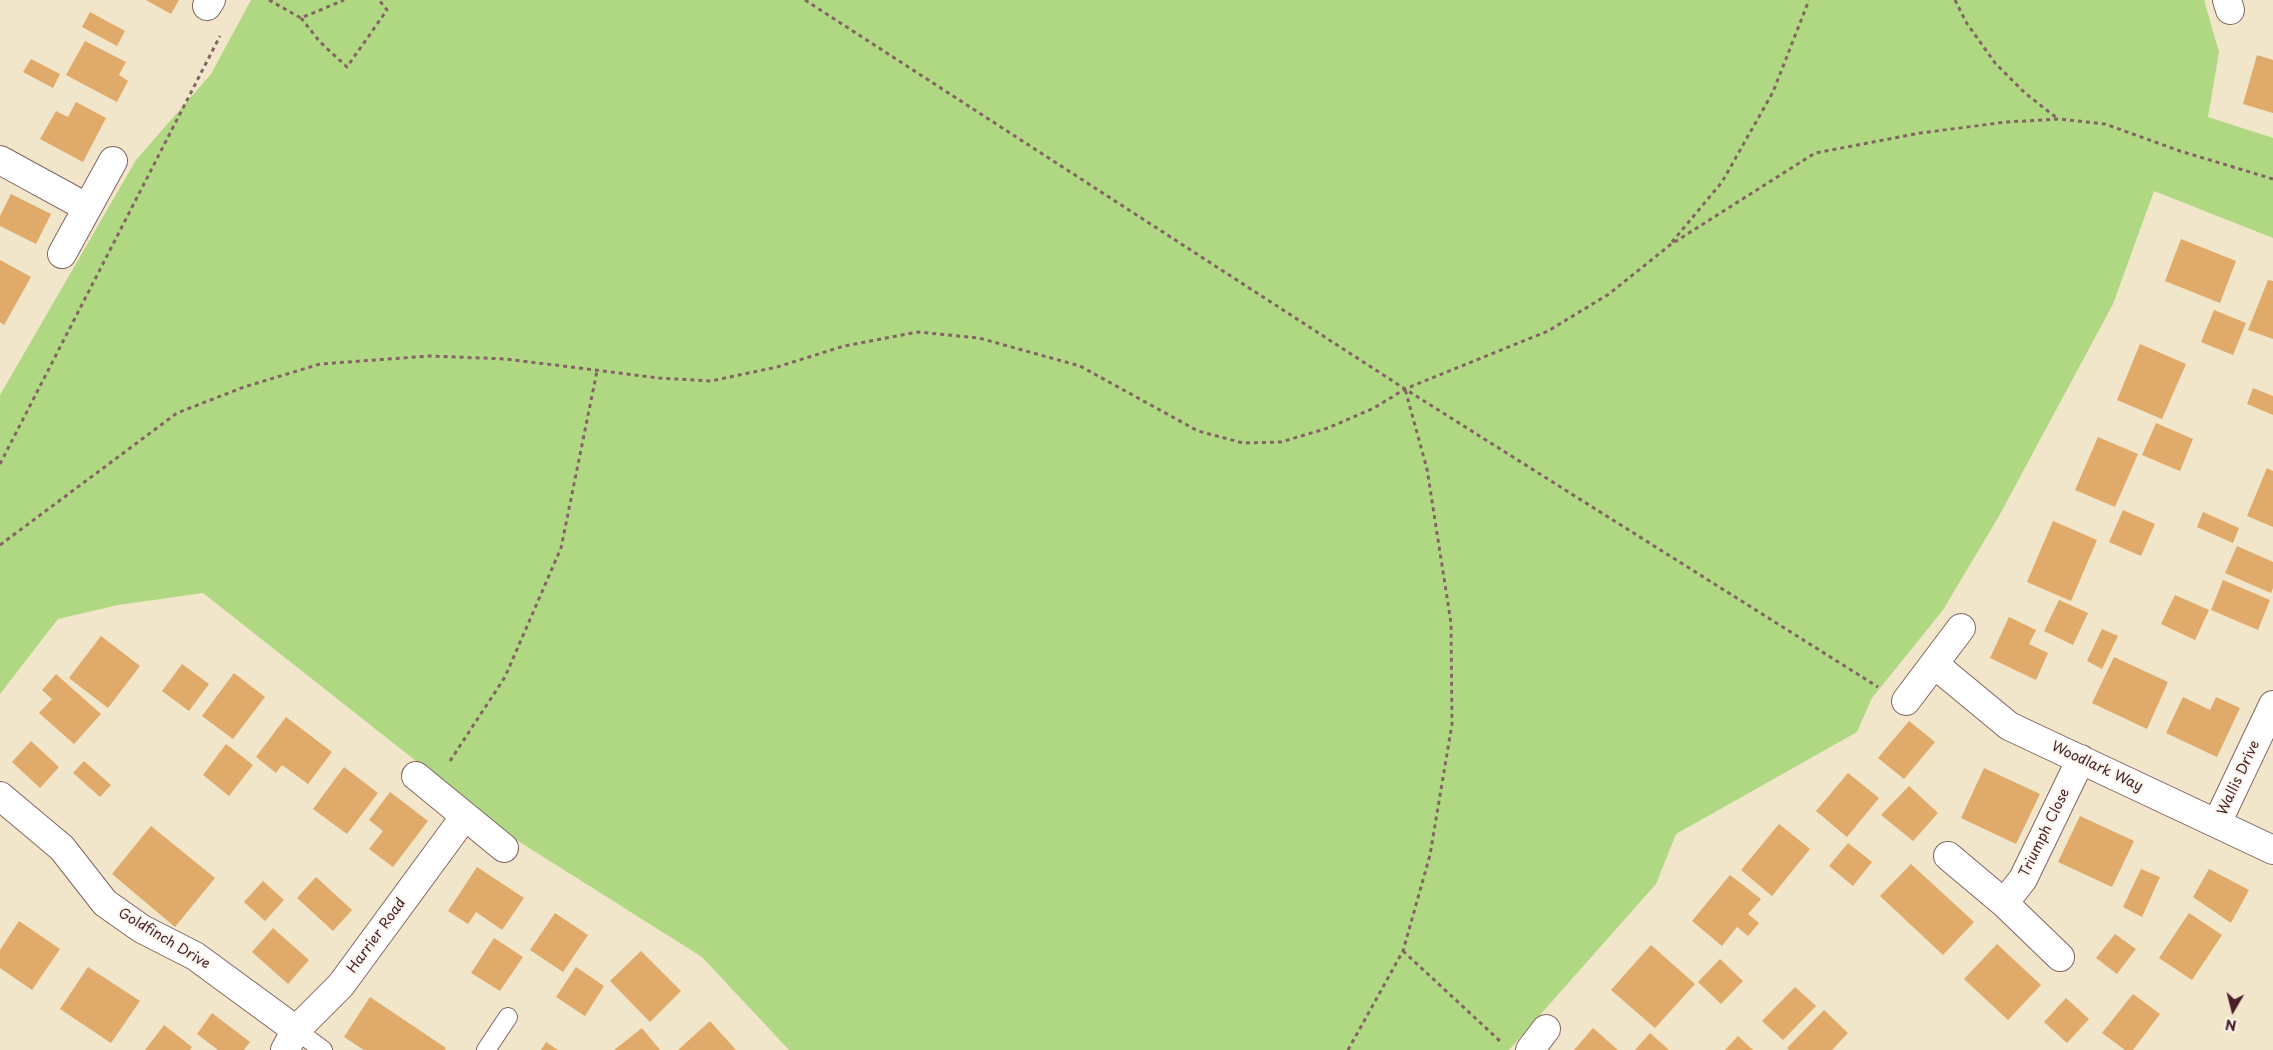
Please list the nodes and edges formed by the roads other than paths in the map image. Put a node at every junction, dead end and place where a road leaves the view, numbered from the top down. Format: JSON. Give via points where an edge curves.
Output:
{"nodes":[{"id":1,"x":0,"y":160,"type":"edge"},
{"id":2,"x":113,"y":161,"type":"dead end"},
{"id":3,"x":86,"y":207,"type":"junction"},
{"id":4,"x":62,"y":254,"type":"dead end"},
{"id":5,"x":1961,"y":628,"type":"dead end"},
{"id":6,"x":1934,"y":664,"type":"junction"},
{"id":7,"x":1906,"y":701,"type":"road end"},
{"id":8,"x":2273,"y":705,"type":"edge"},
{"id":9,"x":2081,"y":760,"type":"junction"},
{"id":10,"x":424,"y":782,"type":"road end"},
{"id":11,"x":0,"y":796,"type":"edge"},
{"id":12,"x":465,"y":816,"type":"junction"},
{"id":13,"x":2217,"y":823,"type":"junction"},
{"id":14,"x":504,"y":848,"type":"dead end"},
{"id":15,"x":2273,"y":850,"type":"edge"},
{"id":16,"x":1948,"y":856,"type":"dead end"},
{"id":17,"x":2004,"y":903,"type":"junction"},
{"id":18,"x":2060,"y":957,"type":"dead end"},
{"id":19,"x":508,"y":1016,"type":"dead end"},
{"id":20,"x":1546,"y":1029,"type":"dead end"},
{"id":21,"x":290,"y":1040,"type":"edge"},
{"id":22,"x":323,"y":1050,"type":"edge"},
{"id":23,"x":486,"y":1050,"type":"edge"},
{"id":24,"x":1530,"y":1050,"type":"edge"}],
"edges":[{"from":1,"to":3,"type":"street"},
{"from":2,"to":3,"type":"street"},
{"from":3,"to":4,"type":"street"},
{"from":5,"to":6,"type":"street"},
{"from":6,"to":7,"type":"street"},
{"from":6,"to":9,"type":"street","name":"Woodlark Way","via":[[2009,726]]},
{"from":8,"to":13,"type":"street","name":"Wallis Drive"},
{"from":9,"to":13,"type":"street","name":"Woodlark Way"},
{"from":9,"to":17,"type":"street","name":"Triumph Close","via":[[2023,879]]},
{"from":10,"to":12,"type":"street"},
{"from":11,"to":21,"type":"street","name":"Goldfinch Drive","via":[[62,848],[105,903],[142,929],[195,956]]},
{"from":12,"to":14,"type":"street"},
{"from":12,"to":21,"type":"street","name":"Harrier Road","via":[[341,985]]},
{"from":13,"to":15,"type":"street","name":"Woodlark Way"},
{"from":16,"to":17,"type":"street"},
{"from":17,"to":18,"type":"street"},
{"from":19,"to":23,"type":"lane"},
{"from":20,"to":24,"type":"street"},
{"from":21,"to":22,"type":"lane"}]}
